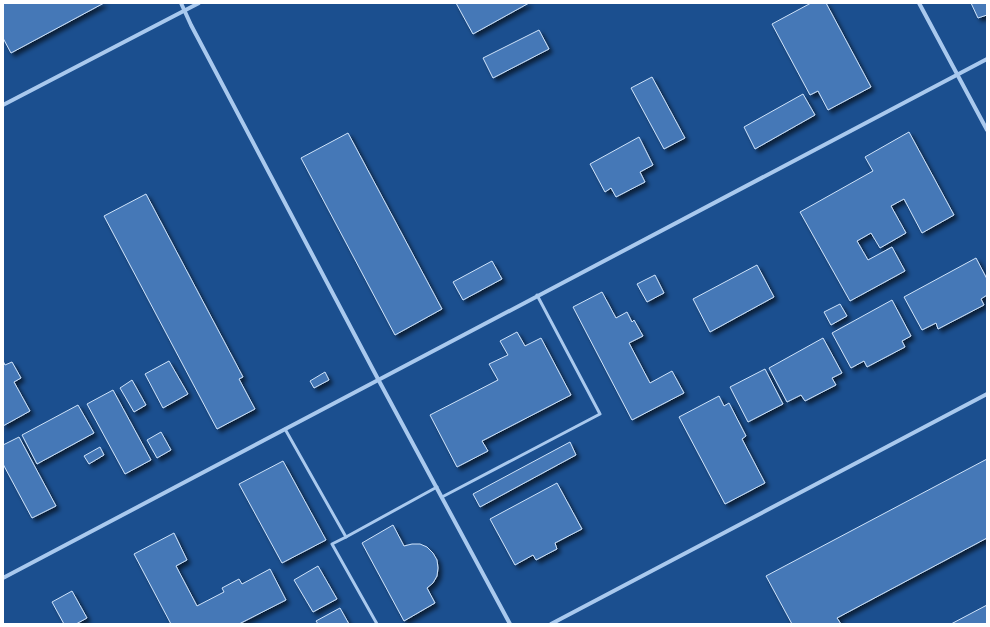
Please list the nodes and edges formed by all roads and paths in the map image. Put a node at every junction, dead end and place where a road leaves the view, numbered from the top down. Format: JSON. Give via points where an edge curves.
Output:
{"nodes":[{"id":1,"x":181,"y":3,"type":"edge"},
{"id":2,"x":199,"y":3,"type":"edge"},
{"id":3,"x":920,"y":3,"type":"edge"},
{"id":4,"x":185,"y":10,"type":"junction"},
{"id":5,"x":987,"y":59,"type":"edge"},
{"id":6,"x":957,"y":74,"type":"junction"},
{"id":7,"x":3,"y":105,"type":"edge"},
{"id":8,"x":987,"y":130,"type":"edge"},
{"id":9,"x":537,"y":296,"type":"junction"},
{"id":10,"x":378,"y":379,"type":"junction"},
{"id":11,"x":987,"y":394,"type":"edge"},
{"id":12,"x":285,"y":429,"type":"junction"},
{"id":13,"x":437,"y":487,"type":"junction"},
{"id":14,"x":442,"y":497,"type":"junction"},
{"id":15,"x":346,"y":537,"type":"junction"},
{"id":16,"x":3,"y":578,"type":"edge"},
{"id":17,"x":377,"y":624,"type":"edge"},
{"id":18,"x":510,"y":624,"type":"edge"},
{"id":19,"x":551,"y":624,"type":"edge"}],
"edges":[{"from":1,"to":4,"type":"street"},
{"from":2,"to":4,"type":"street"},
{"from":3,"to":6,"type":"street"},
{"from":4,"to":7,"type":"street"},
{"from":4,"to":10,"type":"street"},
{"from":5,"to":6,"type":"street"},
{"from":6,"to":8,"type":"street"},
{"from":6,"to":9,"type":"street"},
{"from":9,"to":10,"type":"street"},
{"from":9,"to":14,"type":"lane","via":[[600,414]]},
{"from":10,"to":12,"type":"street"},
{"from":10,"to":13,"type":"street"},
{"from":11,"to":19,"type":"street"},
{"from":12,"to":15,"type":"lane"},
{"from":12,"to":16,"type":"street"},
{"from":13,"to":14,"type":"street"},
{"from":13,"to":15,"type":"lane"},
{"from":14,"to":18,"type":"street"},
{"from":15,"to":17,"type":"lane","via":[[332,544]]}]}
